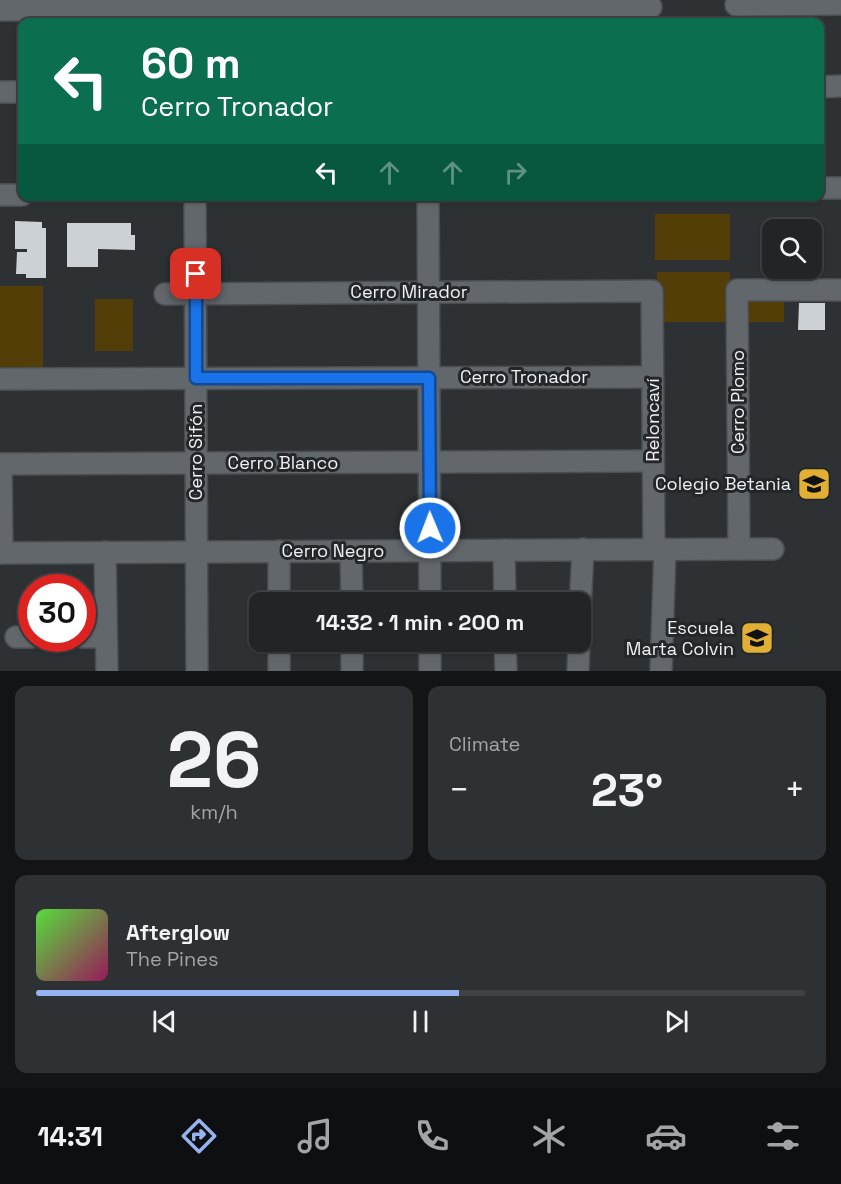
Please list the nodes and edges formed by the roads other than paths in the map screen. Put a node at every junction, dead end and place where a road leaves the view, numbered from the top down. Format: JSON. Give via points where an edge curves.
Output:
{"nodes":[{"id":1,"x":841,"y":4,"type":"edge"},
{"id":2,"x":736,"y":9,"type":"edge"},
{"id":3,"x":0,"y":10,"type":"edge"},
{"id":4,"x":427,"y":10,"type":"edge"},
{"id":5,"x":651,"y":10,"type":"edge"},
{"id":6,"x":195,"y":11,"type":"edge"},
{"id":7,"x":841,"y":86,"type":"edge"},
{"id":8,"x":824,"y":87,"type":"edge"},
{"id":9,"x":0,"y":92,"type":"edge"},
{"id":10,"x":18,"y":92,"type":"edge"},
{"id":11,"x":841,"y":188,"type":"edge"},
{"id":12,"x":824,"y":189,"type":"edge"},
{"id":13,"x":0,"y":195,"type":"edge"},
{"id":14,"x":18,"y":195,"type":"edge"},
{"id":15,"x":195,"y":201,"type":"edge"},
{"id":16,"x":428,"y":201,"type":"edge"},
{"id":17,"x":841,"y":290,"type":"edge"},
{"id":18,"x":652,"y":291,"type":"joint"},
{"id":19,"x":429,"y":292,"type":"junction"},
{"id":20,"x":165,"y":294,"type":"dead end"},
{"id":21,"x":196,"y":294,"type":"junction"},
{"id":22,"x":652,"y":377,"type":"junction"},
{"id":23,"x":196,"y":378,"type":"junction"},
{"id":24,"x":429,"y":378,"type":"junction"},
{"id":25,"x":0,"y":379,"type":"edge"},
{"id":26,"x":653,"y":461,"type":"junction"},
{"id":27,"x":430,"y":462,"type":"junction"},
{"id":28,"x":196,"y":463,"type":"junction"},
{"id":29,"x":583,"y":549,"type":"junction"},
{"id":30,"x":659,"y":549,"type":"junction"},
{"id":31,"x":739,"y":549,"type":"junction"},
{"id":32,"x":773,"y":549,"type":"dead end"},
{"id":33,"x":351,"y":550,"type":"junction"},
{"id":34,"x":430,"y":550,"type":"junction"},
{"id":35,"x":504,"y":550,"type":"junction"},
{"id":36,"x":279,"y":551,"type":"junction"},
{"id":37,"x":105,"y":552,"type":"junction"},
{"id":38,"x":197,"y":552,"type":"junction"},
{"id":39,"x":1,"y":553,"type":"edge"},
{"id":40,"x":279,"y":592,"type":"edge"},
{"id":41,"x":351,"y":592,"type":"edge"},
{"id":42,"x":430,"y":592,"type":"edge"},
{"id":43,"x":505,"y":592,"type":"edge"},
{"id":44,"x":581,"y":592,"type":"edge"},
{"id":45,"x":96,"y":637,"type":"edge"},
{"id":46,"x":106,"y":637,"type":"junction"},
{"id":47,"x":279,"y":652,"type":"edge"},
{"id":48,"x":352,"y":652,"type":"edge"},
{"id":49,"x":430,"y":652,"type":"edge"},
{"id":50,"x":505,"y":652,"type":"edge"},
{"id":51,"x":579,"y":652,"type":"edge"},
{"id":52,"x":106,"y":671,"type":"edge"},
{"id":53,"x":197,"y":671,"type":"edge"},
{"id":54,"x":279,"y":671,"type":"edge"},
{"id":55,"x":352,"y":671,"type":"edge"},
{"id":56,"x":430,"y":671,"type":"edge"},
{"id":57,"x":506,"y":671,"type":"edge"},
{"id":58,"x":578,"y":671,"type":"edge"},
{"id":59,"x":661,"y":671,"type":"edge"}],
"edges":[{"from":1,"to":2,"type":"street"},
{"from":3,"to":6,"type":"street"},
{"from":4,"to":5,"type":"street"},
{"from":4,"to":6,"type":"street"},
{"from":7,"to":8,"type":"street"},
{"from":9,"to":10,"type":"street"},
{"from":11,"to":12,"type":"street"},
{"from":13,"to":14,"type":"street"},
{"from":15,"to":21,"type":"street","name":"Cerro Sifón"},
{"from":16,"to":19,"type":"street"},
{"from":17,"to":31,"type":"street","name":"Cerro Plomo","via":[[737,290]]},
{"from":18,"to":19,"type":"street","name":"Cerro Mirador"},
{"from":18,"to":22,"type":"street","name":"Reloncaví"},
{"from":19,"to":21,"type":"street","name":"Cerro Mirador"},
{"from":19,"to":24,"type":"street"},
{"from":20,"to":21,"type":"street","name":"Cerro Mirador"},
{"from":21,"to":23,"type":"street","name":"Cerro Sifón"},
{"from":22,"to":24,"type":"street","name":"Cerro Tronador"},
{"from":22,"to":26,"type":"street","name":"Reloncaví"},
{"from":23,"to":24,"type":"street","name":"Cerro Tronador"},
{"from":23,"to":25,"type":"street","name":"Cerro Tronador"},
{"from":23,"to":28,"type":"street","name":"Cerro Sifón"},
{"from":24,"to":27,"type":"street"},
{"from":26,"to":27,"type":"street","name":"Cerro Blanco"},
{"from":26,"to":30,"type":"street","name":"Reloncaví"},
{"from":27,"to":28,"type":"street","name":"Cerro Blanco"},
{"from":27,"to":34,"type":"street"},
{"from":28,"to":38,"type":"street","name":"Cerro Sifón"},
{"from":28,"to":39,"type":"street","name":"Cerro Blanco","via":[[1,464]]},
{"from":29,"to":30,"type":"street","name":"Cerro Negro"},
{"from":29,"to":35,"type":"street","name":"Cerro Negro"},
{"from":29,"to":44,"type":"street"},
{"from":30,"to":31,"type":"street","name":"Cerro Negro"},
{"from":30,"to":59,"type":"street","name":"Reloncaví"},
{"from":31,"to":32,"type":"street","name":"Cerro Negro"},
{"from":33,"to":34,"type":"street","name":"Cerro Negro"},
{"from":33,"to":36,"type":"street","name":"Cerro Negro"},
{"from":33,"to":41,"type":"street"},
{"from":34,"to":35,"type":"street","name":"Cerro Negro"},
{"from":34,"to":42,"type":"street"},
{"from":35,"to":43,"type":"street"},
{"from":36,"to":38,"type":"street","name":"Cerro Negro"},
{"from":36,"to":40,"type":"street"},
{"from":37,"to":38,"type":"street","name":"Cerro Negro"},
{"from":37,"to":39,"type":"street","name":"Cerro Negro"},
{"from":37,"to":46,"type":"street"},
{"from":38,"to":53,"type":"street","name":"Cerro Sifón"},
{"from":45,"to":46,"type":"street"},
{"from":46,"to":52,"type":"street"},
{"from":47,"to":54,"type":"street"},
{"from":48,"to":55,"type":"street"},
{"from":49,"to":56,"type":"street"},
{"from":50,"to":57,"type":"street"},
{"from":51,"to":58,"type":"street"}]}
